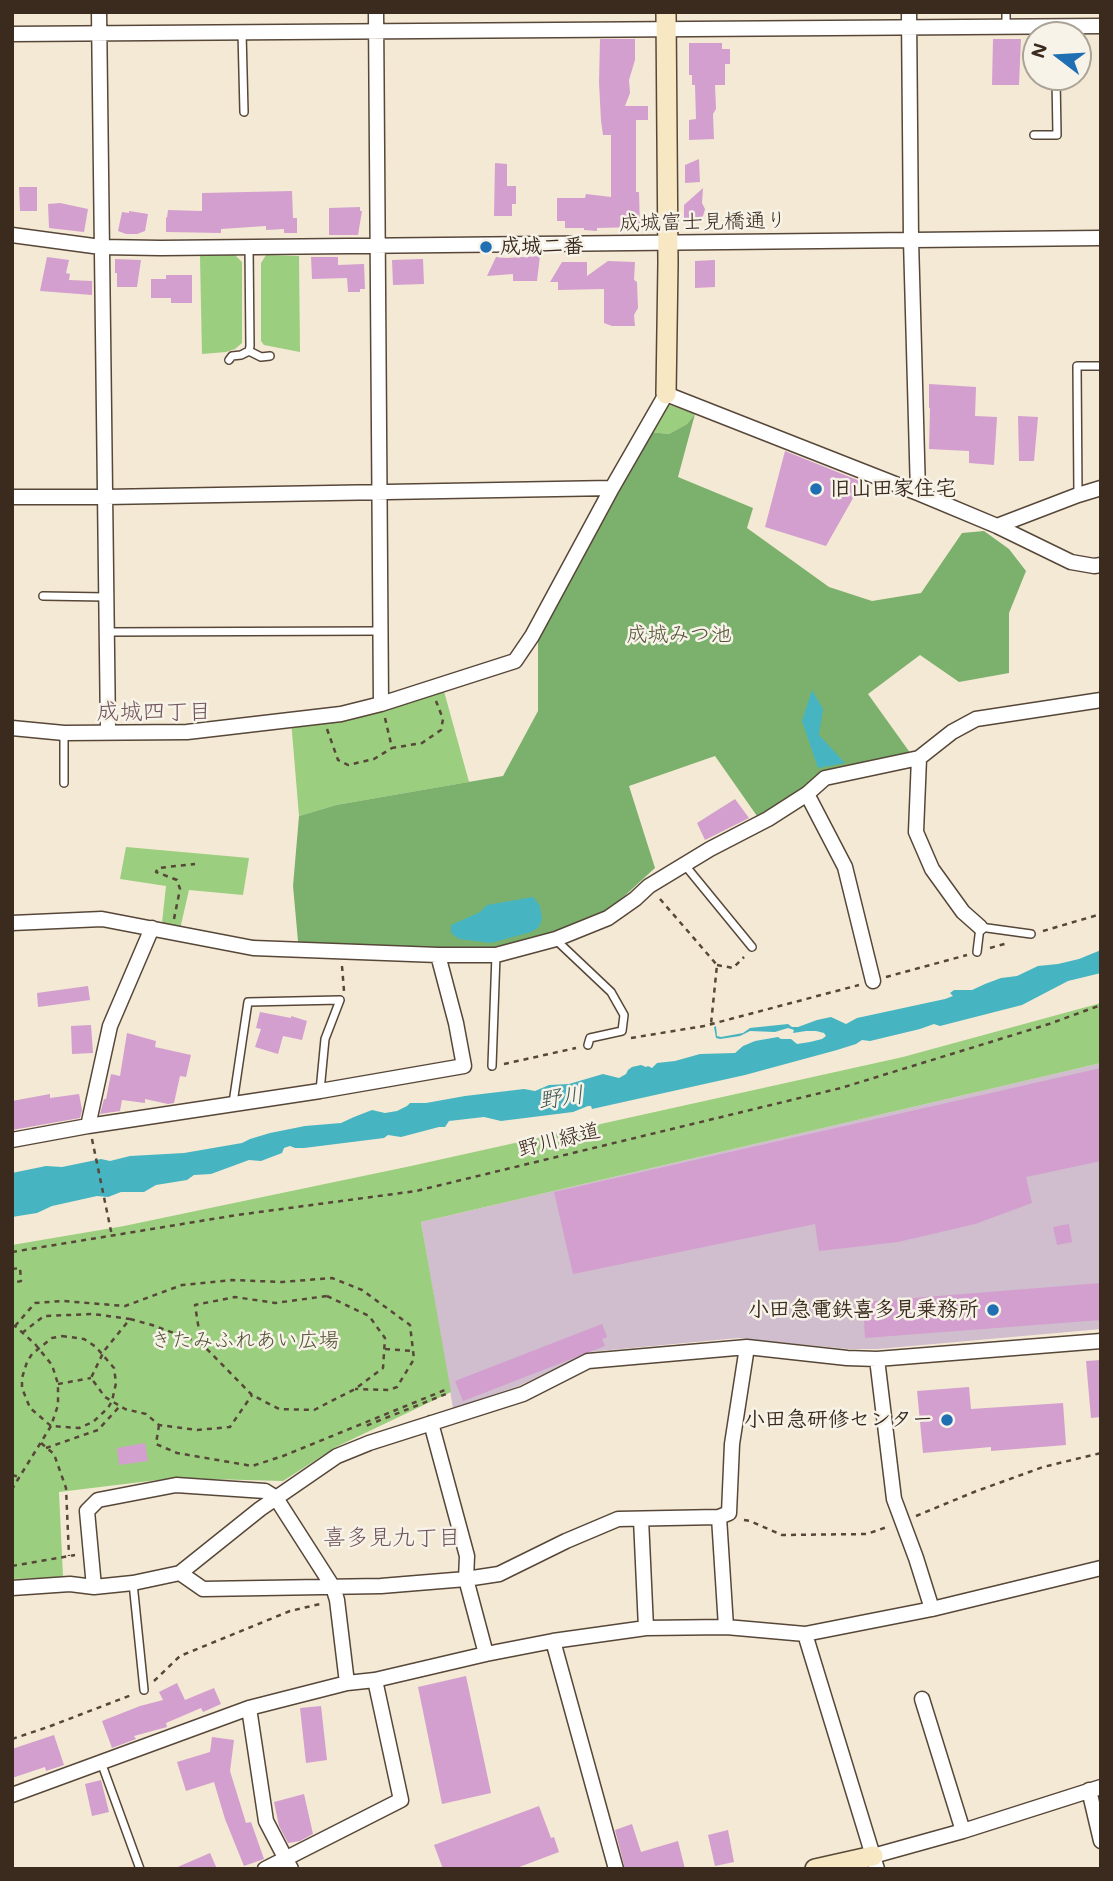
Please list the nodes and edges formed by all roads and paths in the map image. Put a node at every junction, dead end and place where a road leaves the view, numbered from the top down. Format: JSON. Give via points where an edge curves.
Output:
{"nodes":[{"id":1,"x":99,"y":12,"type":"edge"},
{"id":2,"x":376,"y":12,"type":"edge"},
{"id":3,"x":666,"y":20,"type":"edge"},
{"id":4,"x":910,"y":20,"type":"edge"},
{"id":5,"x":1006,"y":20,"type":"edge"},
{"id":6,"x":376,"y":31,"type":"junction"},
{"id":7,"x":242,"y":32,"type":"junction"},
{"id":8,"x":99,"y":33,"type":"junction"},
{"id":9,"x":12,"y":34,"type":"edge"},
{"id":10,"x":1056,"y":91,"type":"edge"},
{"id":11,"x":244,"y":111,"type":"dead end"},
{"id":12,"x":1034,"y":135,"type":"dead end"},
{"id":13,"x":12,"y":234,"type":"edge"},
{"id":14,"x":1101,"y":239,"type":"edge"},
{"id":15,"x":911,"y":240,"type":"junction"},
{"id":16,"x":668,"y":243,"type":"junction"},
{"id":17,"x":377,"y":246,"type":"junction"},
{"id":18,"x":101,"y":247,"type":"junction"},
{"id":19,"x":249,"y":247,"type":"junction"},
{"id":20,"x":248,"y":351,"type":"junction"},
{"id":21,"x":270,"y":356,"type":"dead end"},
{"id":22,"x":229,"y":360,"type":"dead end"},
{"id":23,"x":1101,"y":366,"type":"edge"},
{"id":24,"x":666,"y":394,"type":"junction"},
{"id":25,"x":612,"y":488,"type":"junction"},
{"id":26,"x":1101,"y":488,"type":"edge"},
{"id":27,"x":380,"y":492,"type":"junction"},
{"id":28,"x":918,"y":493,"type":"junction"},
{"id":29,"x":1078,"y":495,"type":"junction"},
{"id":30,"x":12,"y":498,"type":"edge"},
{"id":31,"x":105,"y":498,"type":"junction"},
{"id":32,"x":997,"y":526,"type":"junction"},
{"id":33,"x":1101,"y":565,"type":"edge"},
{"id":34,"x":43,"y":596,"type":"dead end"},
{"id":35,"x":106,"y":597,"type":"junction"},
{"id":36,"x":381,"y":631,"type":"junction"},
{"id":37,"x":107,"y":632,"type":"junction"},
{"id":38,"x":435,"y":698,"type":"dead end"},
{"id":39,"x":1101,"y":700,"type":"edge"},
{"id":40,"x":382,"y":704,"type":"junction"},
{"id":41,"x":12,"y":729,"type":"edge"},
{"id":42,"x":327,"y":729,"type":"dead end"},
{"id":43,"x":108,"y":732,"type":"junction"},
{"id":44,"x":64,"y":733,"type":"junction"},
{"id":45,"x":392,"y":748,"type":"junction"},
{"id":46,"x":919,"y":758,"type":"junction"},
{"id":47,"x":64,"y":783,"type":"dead end"},
{"id":48,"x":807,"y":794,"type":"junction"},
{"id":49,"x":195,"y":864,"type":"dead end"},
{"id":50,"x":683,"y":864,"type":"junction"},
{"id":51,"x":649,"y":886,"type":"junction"},
{"id":52,"x":12,"y":923,"type":"edge"},
{"id":53,"x":981,"y":927,"type":"junction"},
{"id":54,"x":152,"y":928,"type":"junction"},
{"id":55,"x":172,"y":932,"type":"junction"},
{"id":56,"x":1031,"y":934,"type":"dead end"},
{"id":57,"x":556,"y":939,"type":"junction"},
{"id":58,"x":752,"y":947,"type":"joint"},
{"id":59,"x":340,"y":951,"type":"junction"},
{"id":60,"x":977,"y":952,"type":"dead end"},
{"id":61,"x":438,"y":955,"type":"junction"},
{"id":62,"x":496,"y":955,"type":"junction"},
{"id":63,"x":717,"y":965,"type":"junction"},
{"id":64,"x":873,"y":981,"type":"dead end"},
{"id":65,"x":340,"y":1000,"type":"junction"},
{"id":66,"x":1101,"y":1006,"type":"edge"},
{"id":67,"x":711,"y":1024,"type":"dead end"},
{"id":68,"x":588,"y":1045,"type":"dead end"},
{"id":69,"x":492,"y":1066,"type":"dead end"},
{"id":70,"x":320,"y":1091,"type":"junction"},
{"id":71,"x":233,"y":1103,"type":"junction"},
{"id":72,"x":88,"y":1126,"type":"junction"},
{"id":73,"x":12,"y":1140,"type":"edge"},
{"id":74,"x":94,"y":1149,"type":"dead end"},
{"id":75,"x":112,"y":1236,"type":"junction"},
{"id":76,"x":12,"y":1252,"type":"edge"},
{"id":77,"x":12,"y":1269,"type":"edge"},
{"id":78,"x":12,"y":1283,"type":"edge"},
{"id":79,"x":130,"y":1319,"type":"junction"},
{"id":80,"x":14,"y":1326,"type":"edge"},
{"id":81,"x":22,"y":1333,"type":"junction"},
{"id":82,"x":1101,"y":1341,"type":"edge"},
{"id":83,"x":201,"y":1343,"type":"junction"},
{"id":84,"x":747,"y":1347,"type":"junction"},
{"id":85,"x":38,"y":1348,"type":"junction"},
{"id":86,"x":384,"y":1349,"type":"junction"},
{"id":87,"x":413,"y":1351,"type":"junction"},
{"id":88,"x":103,"y":1354,"type":"junction"},
{"id":89,"x":877,"y":1359,"type":"junction"},
{"id":90,"x":91,"y":1378,"type":"junction"},
{"id":91,"x":58,"y":1384,"type":"junction"},
{"id":92,"x":355,"y":1389,"type":"junction"},
{"id":93,"x":252,"y":1395,"type":"junction"},
{"id":94,"x":112,"y":1402,"type":"junction"},
{"id":95,"x":120,"y":1406,"type":"junction"},
{"id":96,"x":431,"y":1423,"type":"junction"},
{"id":97,"x":159,"y":1425,"type":"junction"},
{"id":98,"x":51,"y":1426,"type":"junction"},
{"id":99,"x":41,"y":1443,"type":"junction"},
{"id":100,"x":369,"y":1443,"type":"junction"},
{"id":101,"x":46,"y":1448,"type":"junction"},
{"id":102,"x":12,"y":1475,"type":"edge"},
{"id":103,"x":20,"y":1477,"type":"junction"},
{"id":104,"x":12,"y":1489,"type":"edge"},
{"id":105,"x":276,"y":1498,"type":"junction"},
{"id":106,"x":719,"y":1517,"type":"junction"},
{"id":107,"x":641,"y":1519,"type":"junction"},
{"id":108,"x":92,"y":1552,"type":"junction"},
{"id":109,"x":69,"y":1556,"type":"junction"},
{"id":110,"x":12,"y":1566,"type":"edge"},
{"id":111,"x":1101,"y":1567,"type":"edge"},
{"id":112,"x":180,"y":1573,"type":"junction"},
{"id":113,"x":466,"y":1579,"type":"junction"},
{"id":114,"x":133,"y":1583,"type":"junction"},
{"id":115,"x":94,"y":1587,"type":"junction"},
{"id":116,"x":12,"y":1588,"type":"edge"},
{"id":117,"x":335,"y":1593,"type":"junction"},
{"id":118,"x":932,"y":1609,"type":"junction"},
{"id":119,"x":726,"y":1627,"type":"junction"},
{"id":120,"x":646,"y":1628,"type":"junction"},
{"id":121,"x":805,"y":1633,"type":"junction"},
{"id":122,"x":553,"y":1641,"type":"junction"},
{"id":123,"x":486,"y":1654,"type":"junction"},
{"id":124,"x":375,"y":1680,"type":"junction"},
{"id":125,"x":346,"y":1683,"type":"junction"},
{"id":126,"x":144,"y":1690,"type":"junction"},
{"id":127,"x":922,"y":1699,"type":"dead end"},
{"id":128,"x":249,"y":1708,"type":"junction"},
{"id":129,"x":12,"y":1739,"type":"edge"},
{"id":130,"x":101,"y":1762,"type":"junction"},
{"id":131,"x":1095,"y":1789,"type":"edge"},
{"id":132,"x":12,"y":1795,"type":"edge"},
{"id":133,"x":963,"y":1831,"type":"junction"},
{"id":134,"x":1101,"y":1841,"type":"edge"},
{"id":135,"x":875,"y":1862,"type":"edge"},
{"id":136,"x":288,"y":1863,"type":"edge"},
{"id":137,"x":141,"y":1869,"type":"edge"},
{"id":138,"x":265,"y":1869,"type":"edge"},
{"id":139,"x":616,"y":1869,"type":"edge"},
{"id":140,"x":815,"y":1869,"type":"edge"}],
"edges":[{"from":1,"to":8,"type":"street"},
{"from":2,"to":6,"type":"street"},
{"from":3,"to":4,"type":"street"},
{"from":3,"to":6,"type":"street"},
{"from":3,"to":16,"type":"street"},
{"from":4,"to":5,"type":"street"},
{"from":4,"to":15,"type":"street"},
{"from":6,"to":7,"type":"street"},
{"from":6,"to":17,"type":"street"},
{"from":7,"to":8,"type":"street"},
{"from":7,"to":11,"type":"lane"},
{"from":8,"to":9,"type":"street"},
{"from":8,"to":18,"type":"street"},
{"from":10,"to":12,"type":"lane","via":[[1057,135]]},
{"from":13,"to":18,"type":"street","name":"成城富士見橋通り"},
{"from":14,"to":15,"type":"street","name":"成城富士見橋通り"},
{"from":15,"to":16,"type":"street","name":"成城富士見橋通り"},
{"from":15,"to":28,"type":"street"},
{"from":16,"to":17,"type":"street","name":"成城富士見橋通り"},
{"from":16,"to":24,"type":"street"},
{"from":17,"to":19,"type":"street","name":"成城富士見橋通り"},
{"from":17,"to":27,"type":"street"},
{"from":18,"to":19,"type":"street","name":"成城富士見橋通り"},
{"from":18,"to":31,"type":"street"},
{"from":19,"to":20,"type":"lane"},
{"from":20,"to":21,"type":"lane"},
{"from":20,"to":22,"type":"lane"},
{"from":23,"to":29,"type":"lane","via":[[1077,366]]},
{"from":24,"to":25,"type":"street"},
{"from":24,"to":28,"type":"street"},
{"from":25,"to":27,"type":"street"},
{"from":25,"to":40,"type":"street","via":[[515,662]]},
{"from":26,"to":29,"type":"street"},
{"from":27,"to":31,"type":"street"},
{"from":27,"to":36,"type":"street"},
{"from":28,"to":32,"type":"street"},
{"from":29,"to":32,"type":"street"},
{"from":30,"to":31,"type":"street"},
{"from":31,"to":35,"type":"street"},
{"from":32,"to":33,"type":"street","via":[[1071,562]]},
{"from":34,"to":35,"type":"lane"},
{"from":35,"to":37,"type":"street"},
{"from":36,"to":37,"type":"lane"},
{"from":36,"to":40,"type":"street"},
{"from":37,"to":43,"type":"street"},
{"from":38,"to":45,"type":"path","via":[[443,719],[441,730],[422,743]]},
{"from":39,"to":46,"type":"street","via":[[976,719]]},
{"from":40,"to":43,"type":"street","via":[[341,714],[187,732]]},
{"from":40,"to":45,"type":"path"},
{"from":41,"to":44,"type":"street"},
{"from":42,"to":45,"type":"path","via":[[338,760],[348,765]]},
{"from":43,"to":44,"type":"street"},
{"from":44,"to":47,"type":"lane"},
{"from":46,"to":48,"type":"street","via":[[825,778]]},
{"from":46,"to":53,"type":"street","via":[[916,832],[932,869],[963,912]]},
{"from":48,"to":50,"type":"street"},
{"from":48,"to":64,"type":"street","via":[[845,867]]},
{"from":49,"to":55,"type":"path","via":[[158,868],[156,872],[177,880],[180,889]]},
{"from":50,"to":51,"type":"street"},
{"from":50,"to":58,"type":"lane"},
{"from":51,"to":57,"type":"street","via":[[607,918]]},
{"from":51,"to":63,"type":"path"},
{"from":52,"to":54,"type":"street","via":[[102,919]]},
{"from":53,"to":56,"type":"lane"},
{"from":53,"to":60,"type":"lane"},
{"from":54,"to":55,"type":"street"},
{"from":54,"to":72,"type":"street","via":[[110,1026]]},
{"from":55,"to":59,"type":"street","via":[[253,948]]},
{"from":57,"to":62,"type":"street"},
{"from":57,"to":68,"type":"lane","via":[[611,992],[624,1014],[622,1031],[590,1038]]},
{"from":58,"to":63,"type":"path","via":[[733,968]]},
{"from":59,"to":61,"type":"street"},
{"from":59,"to":65,"type":"path","via":[[344,990]]},
{"from":61,"to":62,"type":"street"},
{"from":61,"to":70,"type":"street","via":[[464,1066]]},
{"from":62,"to":69,"type":"lane"},
{"from":63,"to":67,"type":"path"},
{"from":65,"to":70,"type":"lane","via":[[325,1039]]},
{"from":65,"to":71,"type":"lane","via":[[248,1002]]},
{"from":66,"to":75,"type":"path","name":"野川緑道","via":[[841,1088],[416,1191]]},
{"from":70,"to":71,"type":"street"},
{"from":71,"to":72,"type":"street"},
{"from":72,"to":73,"type":"street"},
{"from":74,"to":75,"type":"path"},
{"from":75,"to":76,"type":"path","name":"野川緑道"},
{"from":77,"to":78,"type":"path","via":[[20,1268],[21,1281]]},
{"from":79,"to":81,"type":"path","via":[[93,1314],[44,1316]]},
{"from":79,"to":83,"type":"path"},
{"from":79,"to":88,"type":"path"},
{"from":80,"to":81,"type":"path"},
{"from":80,"to":87,"type":"path","via":[[35,1303],[125,1306],[182,1285],[331,1278],[362,1290],[410,1325]]},
{"from":81,"to":85,"type":"path"},
{"from":82,"to":89,"type":"street"},
{"from":83,"to":86,"type":"path","via":[[195,1305],[235,1297],[275,1303],[327,1296],[369,1315],[385,1338]]},
{"from":83,"to":93,"type":"path"},
{"from":84,"to":89,"type":"street"},
{"from":84,"to":96,"type":"street","via":[[588,1361],[523,1394]]},
{"from":84,"to":106,"type":"street","via":[[732,1444],[729,1513]]},
{"from":85,"to":88,"type":"path","via":[[62,1336],[84,1339]]},
{"from":85,"to":91,"type":"path","via":[[52,1364]]},
{"from":85,"to":98,"type":"path","via":[[27,1362],[22,1388],[30,1408]]},
{"from":86,"to":87,"type":"path"},
{"from":86,"to":92,"type":"path","via":[[383,1368]]},
{"from":87,"to":92,"type":"path","via":[[414,1359],[397,1387]]},
{"from":88,"to":90,"type":"path"},
{"from":88,"to":94,"type":"path","via":[[114,1368]]},
{"from":89,"to":118,"type":"street","via":[[894,1499]]},
{"from":90,"to":91,"type":"path"},
{"from":90,"to":94,"type":"path"},
{"from":91,"to":98,"type":"path"},
{"from":92,"to":93,"type":"path","via":[[314,1410],[279,1409]]},
{"from":93,"to":97,"type":"path","via":[[230,1427],[197,1430]]},
{"from":94,"to":95,"type":"path"},
{"from":94,"to":98,"type":"path","via":[[93,1422],[79,1428]]},
{"from":95,"to":97,"type":"path","via":[[146,1414]]},
{"from":95,"to":101,"type":"path","via":[[98,1430]]},
{"from":96,"to":100,"type":"street"},
{"from":96,"to":113,"type":"street","via":[[467,1556]]},
{"from":97,"to":100,"type":"path","via":[[156,1444],[177,1453],[252,1466],[445,1390],[446,1394],[362,1428]]},
{"from":98,"to":99,"type":"path"},
{"from":99,"to":101,"type":"path"},
{"from":99,"to":103,"type":"path"},
{"from":100,"to":105,"type":"street","via":[[337,1456]]},
{"from":101,"to":109,"type":"path","via":[[54,1454],[66,1488]]},
{"from":102,"to":103,"type":"path"},
{"from":103,"to":104,"type":"path"},
{"from":105,"to":108,"type":"street","via":[[265,1491],[176,1485],[98,1500],[87,1511]]},
{"from":105,"to":112,"type":"street"},
{"from":105,"to":117,"type":"street"},
{"from":106,"to":107,"type":"street"},
{"from":106,"to":119,"type":"street"},
{"from":107,"to":113,"type":"street","via":[[618,1519],[499,1574]]},
{"from":107,"to":120,"type":"street"},
{"from":108,"to":109,"type":"path"},
{"from":108,"to":115,"type":"street"},
{"from":109,"to":110,"type":"path"},
{"from":111,"to":118,"type":"street"},
{"from":112,"to":114,"type":"street"},
{"from":112,"to":117,"type":"street","via":[[203,1589]]},
{"from":113,"to":117,"type":"street"},
{"from":113,"to":123,"type":"street"},
{"from":114,"to":115,"type":"street"},
{"from":114,"to":126,"type":"lane"},
{"from":115,"to":116,"type":"street"},
{"from":117,"to":125,"type":"street"},
{"from":117,"to":126,"type":"path","via":[[180,1656]]},
{"from":118,"to":121,"type":"street"},
{"from":119,"to":120,"type":"street"},
{"from":119,"to":121,"type":"street"},
{"from":120,"to":122,"type":"street"},
{"from":121,"to":135,"type":"street"},
{"from":122,"to":123,"type":"street"},
{"from":122,"to":139,"type":"street"},
{"from":123,"to":124,"type":"street"},
{"from":124,"to":125,"type":"street"},
{"from":124,"to":136,"type":"street","via":[[401,1800]]},
{"from":125,"to":128,"type":"street"},
{"from":126,"to":129,"type":"path"},
{"from":127,"to":133,"type":"street"},
{"from":128,"to":130,"type":"street"},
{"from":128,"to":136,"type":"street","via":[[266,1821]]},
{"from":130,"to":132,"type":"street"},
{"from":130,"to":137,"type":"lane"},
{"from":131,"to":133,"type":"street"},
{"from":131,"to":134,"type":"street"},
{"from":133,"to":135,"type":"street"},
{"from":135,"to":140,"type":"street"},
{"from":136,"to":138,"type":"street"}]}
